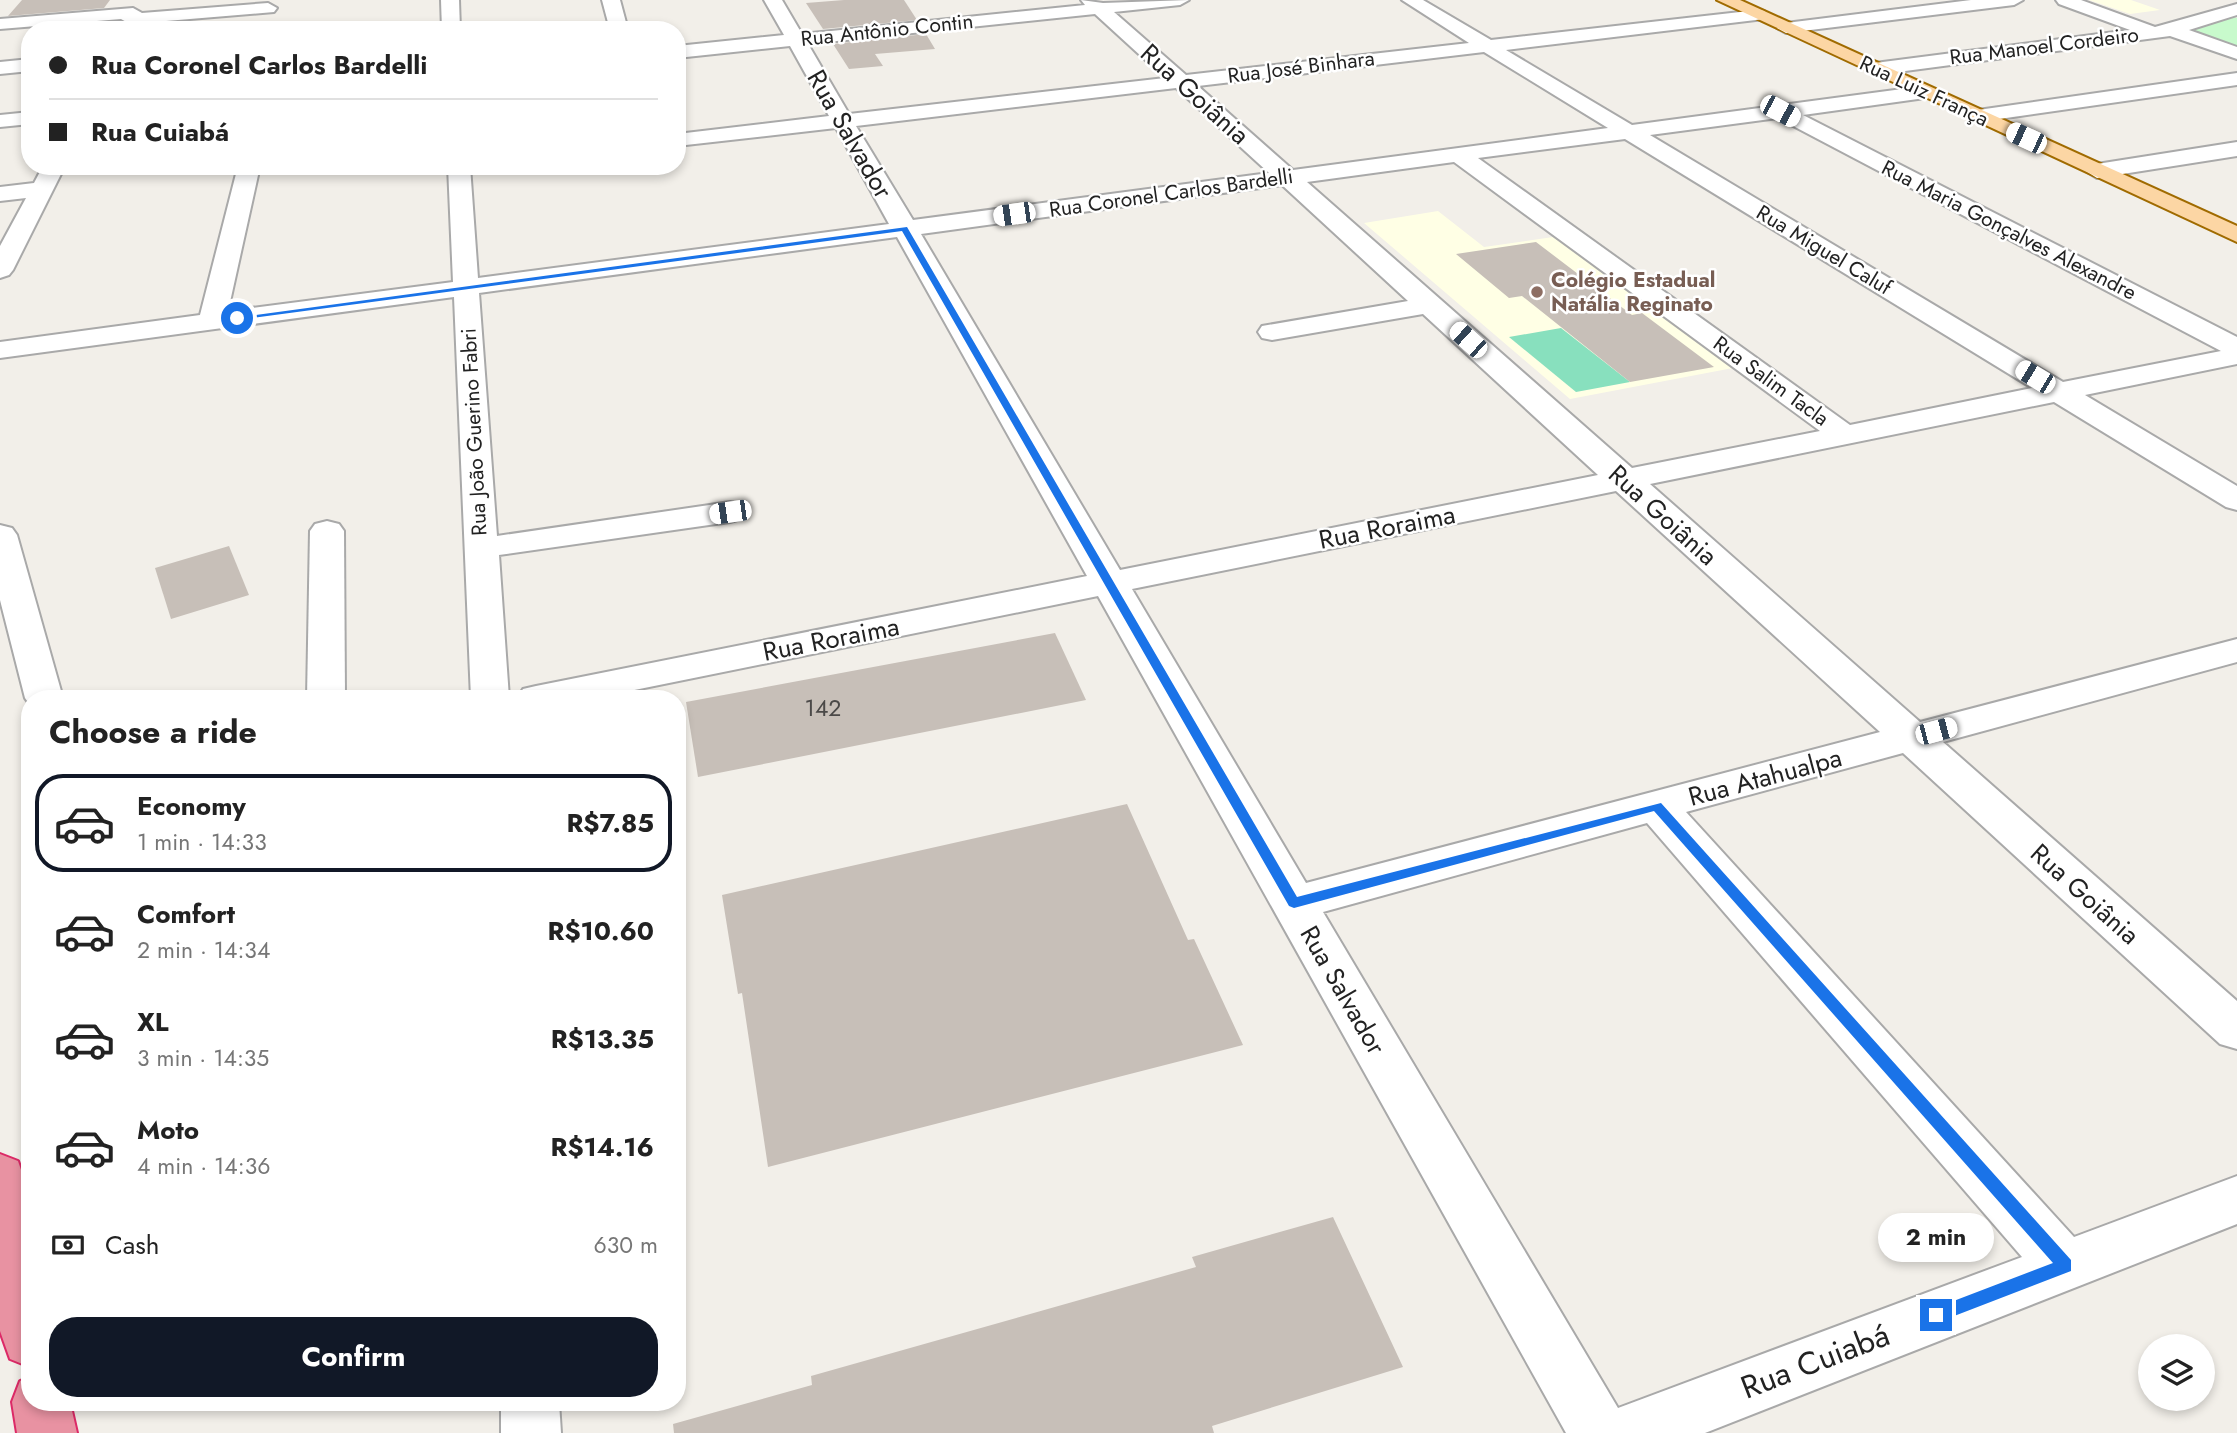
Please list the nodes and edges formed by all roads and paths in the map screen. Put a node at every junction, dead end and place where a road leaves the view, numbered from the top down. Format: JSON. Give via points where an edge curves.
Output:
{"nodes":[{"id":1,"x":450,"y":0,"type":"edge"},
{"id":2,"x":611,"y":0,"type":"edge"},
{"id":3,"x":773,"y":0,"type":"edge"},
{"id":4,"x":1180,"y":0,"type":"edge"},
{"id":5,"x":1411,"y":0,"type":"edge"},
{"id":6,"x":1726,"y":0,"type":"edge"},
{"id":7,"x":2014,"y":0,"type":"edge"},
{"id":8,"x":2065,"y":0,"type":"edge"},
{"id":9,"x":1095,"y":4,"type":"edge"},
{"id":10,"x":268,"y":8,"type":"dead end"},
{"id":11,"x":2233,"y":11,"type":"edge"},
{"id":12,"x":132,"y":15,"type":"edge"},
{"id":13,"x":1758,"y":15,"type":"junction"},
{"id":14,"x":44,"y":21,"type":"edge"},
{"id":15,"x":451,"y":21,"type":"edge"},
{"id":16,"x":617,"y":21,"type":"edge"},
{"id":17,"x":21,"y":23,"type":"edge"},
{"id":18,"x":0,"y":24,"type":"edge"},
{"id":19,"x":1786,"y":28,"type":"junction"},
{"id":20,"x":2162,"y":31,"type":"junction"},
{"id":21,"x":796,"y":39,"type":"junction"},
{"id":22,"x":1487,"y":46,"type":"junction"},
{"id":23,"x":686,"y":50,"type":"edge"},
{"id":24,"x":2237,"y":53,"type":"edge"},
{"id":25,"x":21,"y":66,"type":"edge"},
{"id":26,"x":0,"y":68,"type":"edge"},
{"id":27,"x":1875,"y":69,"type":"junction"},
{"id":28,"x":2237,"y":79,"type":"edge"},
{"id":29,"x":1181,"y":81,"type":"junction"},
{"id":30,"x":1925,"y":92,"type":"junction"},
{"id":31,"x":1780,"y":111,"type":"junction"},
{"id":32,"x":1978,"y":116,"type":"junction"},
{"id":33,"x":21,"y":119,"type":"edge"},
{"id":34,"x":0,"y":121,"type":"edge"},
{"id":35,"x":842,"y":121,"type":"junction"},
{"id":36,"x":1628,"y":131,"type":"junction"},
{"id":37,"x":686,"y":139,"type":"edge"},
{"id":38,"x":2237,"y":149,"type":"edge"},
{"id":39,"x":1458,"y":154,"type":"junction"},
{"id":40,"x":2097,"y":171,"type":"junction"},
{"id":41,"x":49,"y":175,"type":"edge"},
{"id":42,"x":247,"y":175,"type":"edge"},
{"id":43,"x":460,"y":175,"type":"edge"},
{"id":44,"x":1287,"y":177,"type":"junction"},
{"id":45,"x":42,"y":189,"type":"junction"},
{"id":46,"x":0,"y":194,"type":"edge"},
{"id":47,"x":905,"y":228,"type":"junction"},
{"id":48,"x":2236,"y":234,"type":"edge"},
{"id":49,"x":0,"y":270,"type":"edge"},
{"id":50,"x":466,"y":287,"type":"junction"},
{"id":51,"x":1429,"y":304,"type":"junction"},
{"id":52,"x":212,"y":321,"type":"junction"},
{"id":53,"x":1272,"y":332,"type":"dead end"},
{"id":54,"x":2237,"y":348,"type":"edge"},
{"id":55,"x":0,"y":350,"type":"edge"},
{"id":56,"x":2237,"y":356,"type":"edge"},
{"id":57,"x":2059,"y":392,"type":"junction"},
{"id":58,"x":1845,"y":435,"type":"junction"},
{"id":59,"x":1624,"y":480,"type":"junction"},
{"id":60,"x":2237,"y":500,"type":"edge"},
{"id":61,"x":730,"y":512,"type":"dead end"},
{"id":62,"x":327,"y":531,"type":"dead end"},
{"id":63,"x":0,"y":535,"type":"edge"},
{"id":64,"x":481,"y":548,"type":"junction"},
{"id":65,"x":1109,"y":583,"type":"junction"},
{"id":66,"x":2237,"y":650,"type":"edge"},
{"id":67,"x":42,"y":690,"type":"edge"},
{"id":68,"x":326,"y":690,"type":"edge"},
{"id":69,"x":490,"y":690,"type":"edge"},
{"id":70,"x":576,"y":690,"type":"edge"},
{"id":71,"x":1911,"y":738,"type":"junction"},
{"id":72,"x":1656,"y":806,"type":"junction"},
{"id":73,"x":1294,"y":903,"type":"junction"},
{"id":74,"x":2237,"y":1030,"type":"edge"},
{"id":75,"x":0,"y":1177,"type":"edge"},
{"id":76,"x":2237,"y":1200,"type":"edge"},
{"id":77,"x":2066,"y":1266,"type":"junction"},
{"id":78,"x":21,"y":1291,"type":"edge"},
{"id":79,"x":43,"y":1411,"type":"edge"},
{"id":80,"x":530,"y":1411,"type":"edge"},
{"id":81,"x":47,"y":1433,"type":"edge"},
{"id":82,"x":531,"y":1433,"type":"edge"},
{"id":83,"x":1599,"y":1433,"type":"edge"},
{"id":84,"x":1629,"y":1433,"type":"edge"}],
"edges":[{"from":1,"to":15,"type":"street"},
{"from":2,"to":16,"type":"street"},
{"from":3,"to":21,"type":"street","name":"Rua Salvador"},
{"from":4,"to":9,"type":"street","name":"Rua Antônio Contin"},
{"from":5,"to":22,"type":"street","name":"Rua Miguel Caluf"},
{"from":6,"to":13,"type":"main road","name":"Rua Luiz França"},
{"from":7,"to":19,"type":"street"},
{"from":8,"to":20,"type":"street"},
{"from":9,"to":21,"type":"street","name":"Rua Antônio Contin"},
{"from":9,"to":29,"type":"street","name":"Rua Goiânia"},
{"from":10,"to":12,"type":"street"},
{"from":11,"to":20,"type":"street"},
{"from":12,"to":14,"type":"street"},
{"from":13,"to":19,"type":"main road","name":"Rua Luiz França"},
{"from":13,"to":22,"type":"street","name":"Rua José Binhara"},
{"from":17,"to":18,"type":"street"},
{"from":19,"to":27,"type":"main road","name":"Rua Luiz França"},
{"from":20,"to":24,"type":"street"},
{"from":20,"to":27,"type":"street","name":"Rua Manoel Cordeiro"},
{"from":21,"to":23,"type":"street","name":"Rua Antônio Contin"},
{"from":21,"to":35,"type":"street","name":"Rua Salvador"},
{"from":22,"to":29,"type":"street","name":"Rua José Binhara"},
{"from":22,"to":36,"type":"street","name":"Rua Miguel Caluf"},
{"from":25,"to":26,"type":"street"},
{"from":27,"to":30,"type":"main road","name":"Rua Luiz França"},
{"from":28,"to":32,"type":"street"},
{"from":29,"to":35,"type":"street","name":"Rua José Binhara"},
{"from":29,"to":44,"type":"street","name":"Rua Goiânia"},
{"from":30,"to":31,"type":"street","name":"Rua Coronel Carlos Bardelli"},
{"from":30,"to":32,"type":"main road","name":"Rua Luiz França"},
{"from":31,"to":36,"type":"street","name":"Rua Coronel Carlos Bardelli"},
{"from":31,"to":54,"type":"street","name":"Rua Maria Gonçalves Alexandre"},
{"from":32,"to":40,"type":"main road","name":"Rua Luiz França"},
{"from":33,"to":34,"type":"street"},
{"from":35,"to":37,"type":"street","name":"Rua José Binhara"},
{"from":35,"to":47,"type":"street","name":"Rua Salvador"},
{"from":36,"to":39,"type":"street","name":"Rua Coronel Carlos Bardelli"},
{"from":36,"to":57,"type":"street","name":"Rua Miguel Caluf"},
{"from":38,"to":40,"type":"street"},
{"from":39,"to":44,"type":"street","name":"Rua Coronel Carlos Bardelli"},
{"from":39,"to":58,"type":"street","name":"Rua Salim Tacla"},
{"from":40,"to":48,"type":"main road","name":"Rua Luiz França"},
{"from":41,"to":45,"type":"street"},
{"from":42,"to":52,"type":"street"},
{"from":43,"to":50,"type":"street","name":"Rua João Guerino Fabri"},
{"from":44,"to":47,"type":"street","name":"Rua Coronel Carlos Bardelli"},
{"from":44,"to":51,"type":"street","name":"Rua Goiânia"},
{"from":45,"to":46,"type":"street"},
{"from":45,"to":49,"type":"street"},
{"from":47,"to":50,"type":"street","name":"Rua Coronel Carlos Bardelli"},
{"from":47,"to":65,"type":"street","name":"Rua Salvador"},
{"from":50,"to":52,"type":"street","name":"Rua Coronel Carlos Bardelli"},
{"from":50,"to":64,"type":"street","name":"Rua João Guerino Fabri"},
{"from":51,"to":53,"type":"street"},
{"from":51,"to":59,"type":"street","name":"Rua Goiânia"},
{"from":52,"to":55,"type":"street","name":"Rua Coronel Carlos Bardelli"},
{"from":56,"to":57,"type":"street","name":"Rua Roraima"},
{"from":57,"to":58,"type":"street","name":"Rua Roraima"},
{"from":57,"to":60,"type":"street","name":"Rua Miguel Caluf"},
{"from":58,"to":59,"type":"street","name":"Rua Roraima"},
{"from":59,"to":65,"type":"street","name":"Rua Roraima"},
{"from":59,"to":71,"type":"street","name":"Rua Goiânia"},
{"from":61,"to":64,"type":"street"},
{"from":62,"to":68,"type":"street"},
{"from":63,"to":67,"type":"street"},
{"from":64,"to":69,"type":"street","name":"Rua João Guerino Fabri"},
{"from":65,"to":70,"type":"street","name":"Rua Roraima"},
{"from":65,"to":73,"type":"street","name":"Rua Salvador"},
{"from":66,"to":71,"type":"street","name":"Rua Atahualpa"},
{"from":71,"to":72,"type":"street","name":"Rua Atahualpa"},
{"from":71,"to":74,"type":"street","name":"Rua Goiânia"},
{"from":72,"to":73,"type":"street","name":"Rua Atahualpa"},
{"from":72,"to":77,"type":"street"},
{"from":73,"to":83,"type":"street","name":"Rua Salvador"},
{"from":75,"to":78,"type":"highway"},
{"from":76,"to":77,"type":"street","name":"Rua Cuiabá"},
{"from":77,"to":84,"type":"street","name":"Rua Cuiabá"},
{"from":79,"to":81,"type":"highway"},
{"from":80,"to":82,"type":"street"}]}
